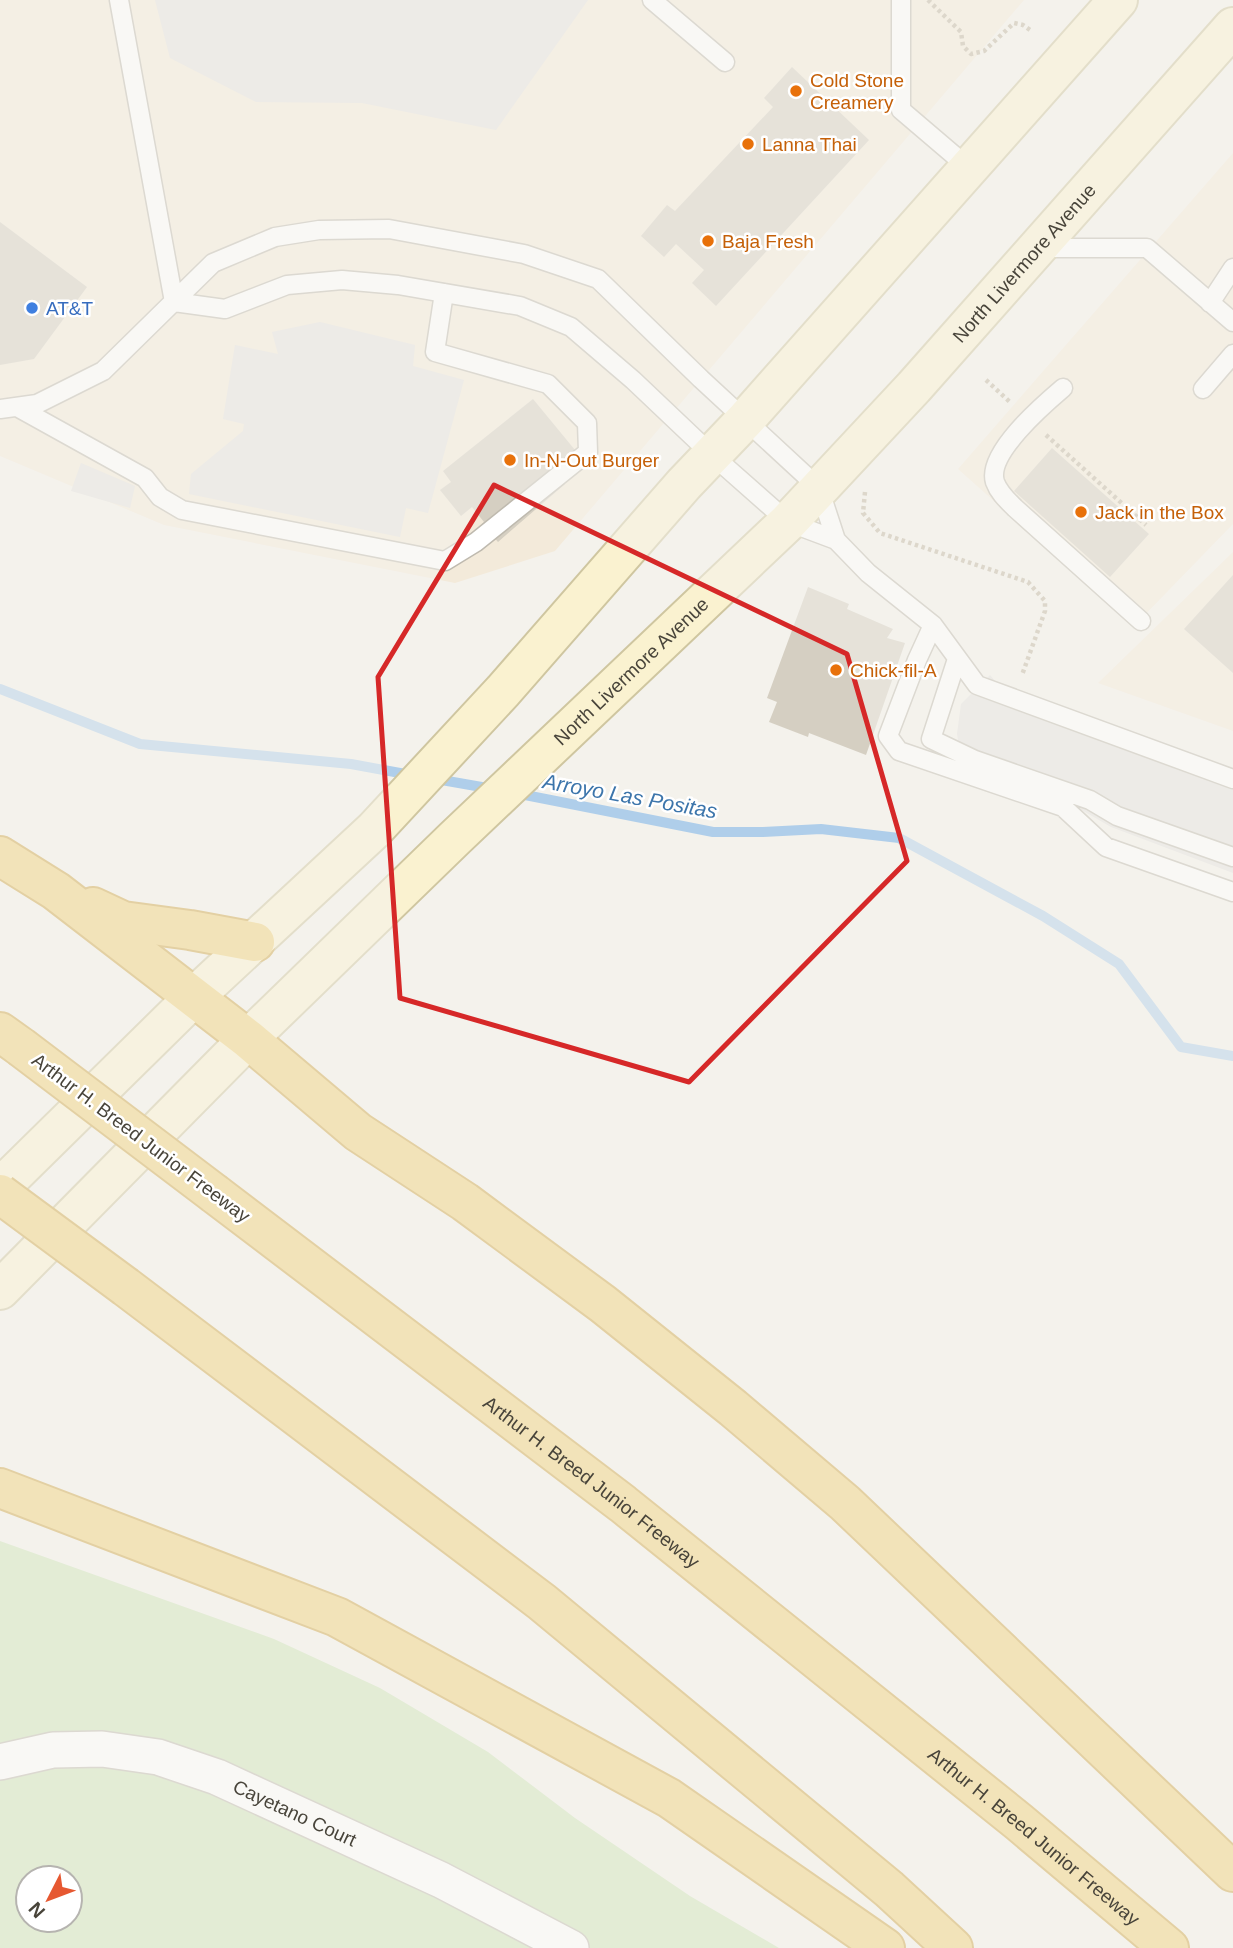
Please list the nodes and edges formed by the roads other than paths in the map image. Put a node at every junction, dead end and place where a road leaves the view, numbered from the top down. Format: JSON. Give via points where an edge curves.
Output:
{"nodes":[{"id":1,"x":119,"y":0,"type":"edge"},
{"id":2,"x":652,"y":0,"type":"edge"},
{"id":3,"x":901,"y":0,"type":"edge"},
{"id":4,"x":1118,"y":0,"type":"edge"},
{"id":5,"x":1233,"y":27,"type":"edge"},
{"id":6,"x":725,"y":62,"type":"dead end"},
{"id":7,"x":969,"y":168,"type":"junction"},
{"id":8,"x":1037,"y":248,"type":"junction"},
{"id":9,"x":1233,"y":268,"type":"edge"},
{"id":10,"x":444,"y":293,"type":"junction"},
{"id":11,"x":174,"y":302,"type":"junction"},
{"id":12,"x":1210,"y":303,"type":"junction"},
{"id":13,"x":1233,"y":323,"type":"edge"},
{"id":14,"x":1233,"y":354,"type":"edge"},
{"id":15,"x":1063,"y":388,"type":"dead end"},
{"id":16,"x":1203,"y":389,"type":"dead end"},
{"id":17,"x":8,"y":408,"type":"edge"},
{"id":18,"x":746,"y":419,"type":"junction"},
{"id":19,"x":711,"y":454,"type":"junction"},
{"id":20,"x":819,"y":488,"type":"junction"},
{"id":21,"x":788,"y":522,"type":"junction"},
{"id":22,"x":836,"y":540,"type":"junction"},
{"id":23,"x":1141,"y":621,"type":"dead end"},
{"id":24,"x":933,"y":625,"type":"junction"},
{"id":25,"x":957,"y":659,"type":"junction"},
{"id":26,"x":1233,"y":779,"type":"edge"},
{"id":27,"x":0,"y":856,"type":"edge"},
{"id":28,"x":1233,"y":858,"type":"edge"},
{"id":29,"x":55,"y":891,"type":"junction"},
{"id":30,"x":1233,"y":892,"type":"edge"},
{"id":31,"x":255,"y":942,"type":"junction"},
{"id":32,"x":194,"y":997,"type":"junction"},
{"id":33,"x":248,"y":1039,"type":"junction"},
{"id":34,"x":10,"y":1040,"type":"edge"},
{"id":35,"x":0,"y":1188,"type":"edge"},
{"id":36,"x":0,"y":1194,"type":"edge"},
{"id":37,"x":0,"y":1290,"type":"edge"},
{"id":38,"x":0,"y":1488,"type":"edge"},
{"id":39,"x":0,"y":1762,"type":"edge"},
{"id":40,"x":1233,"y":1872,"type":"edge"},
{"id":41,"x":571,"y":1948,"type":"edge"},
{"id":42,"x":885,"y":1948,"type":"edge"},
{"id":43,"x":953,"y":1948,"type":"edge"},
{"id":44,"x":1169,"y":1948,"type":"edge"}],
"edges":[{"from":1,"to":11,"type":"lane"},
{"from":2,"to":6,"type":"lane"},
{"from":3,"to":7,"type":"lane","via":[[901,110]]},
{"from":4,"to":7,"type":"main road"},
{"from":5,"to":8,"type":"main road","name":"North Livermore Avenue"},
{"from":7,"to":18,"type":"main road"},
{"from":8,"to":12,"type":"lane","via":[[1147,248]]},
{"from":8,"to":20,"type":"main road","name":"North Livermore Avenue"},
{"from":9,"to":12,"type":"lane"},
{"from":10,"to":11,"type":"lane","via":[[342,280],[288,285],[225,309]]},
{"from":10,"to":17,"type":"lane","via":[[435,352],[548,384],[587,422],[588,452],[476,542],[445,561],[182,510],[160,498],[145,478]]},
{"from":10,"to":19,"type":"lane","via":[[520,306],[571,327]]},
{"from":11,"to":17,"type":"lane","via":[[103,371],[37,404]]},
{"from":11,"to":18,"type":"lane","via":[[213,263],[275,237],[319,230],[389,229],[524,254],[598,279]]},
{"from":12,"to":13,"type":"lane"},
{"from":14,"to":16,"type":"lane"},
{"from":15,"to":23,"type":"lane","via":[[1000,454],[995,480],[1015,508]]},
{"from":18,"to":19,"type":"main road"},
{"from":18,"to":20,"type":"lane"},
{"from":19,"to":21,"type":"lane"},
{"from":19,"to":31,"type":"main road","via":[[374,830]]},
{"from":20,"to":21,"type":"main road","name":"North Livermore Avenue"},
{"from":20,"to":22,"type":"lane"},
{"from":21,"to":22,"type":"lane"},
{"from":21,"to":33,"type":"main road","name":"North Livermore Avenue"},
{"from":22,"to":24,"type":"lane","via":[[868,573]]},
{"from":24,"to":25,"type":"lane"},
{"from":24,"to":30,"type":"lane","via":[[888,736],[899,751],[1063,807],[1106,847]]},
{"from":25,"to":26,"type":"lane","via":[[978,685]]},
{"from":25,"to":28,"type":"lane","via":[[931,739]]},
{"from":27,"to":29,"type":"highway"},
{"from":29,"to":31,"type":"highway","via":[[123,921]]},
{"from":29,"to":32,"type":"highway"},
{"from":31,"to":32,"type":"main road"},
{"from":32,"to":33,"type":"highway"},
{"from":32,"to":35,"type":"main road"},
{"from":33,"to":37,"type":"main road","name":"North Livermore Avenue"},
{"from":33,"to":40,"type":"highway","via":[[358,1132],[465,1202],[571,1280],[733,1408],[845,1503]]},
{"from":34,"to":44,"type":"highway","name":"Arthur H. Breed Junior Freeway","bridge":true,"via":[[623,1504]]},
{"from":36,"to":43,"type":"highway","bridge":true,"via":[[542,1602]]},
{"from":38,"to":42,"type":"highway","via":[[337,1617],[669,1798]]},
{"from":39,"to":41,"type":"street","name":"Cayetano Court","via":[[53,1750],[102,1749],[159,1756],[217,1777],[441,1880]]}]}
